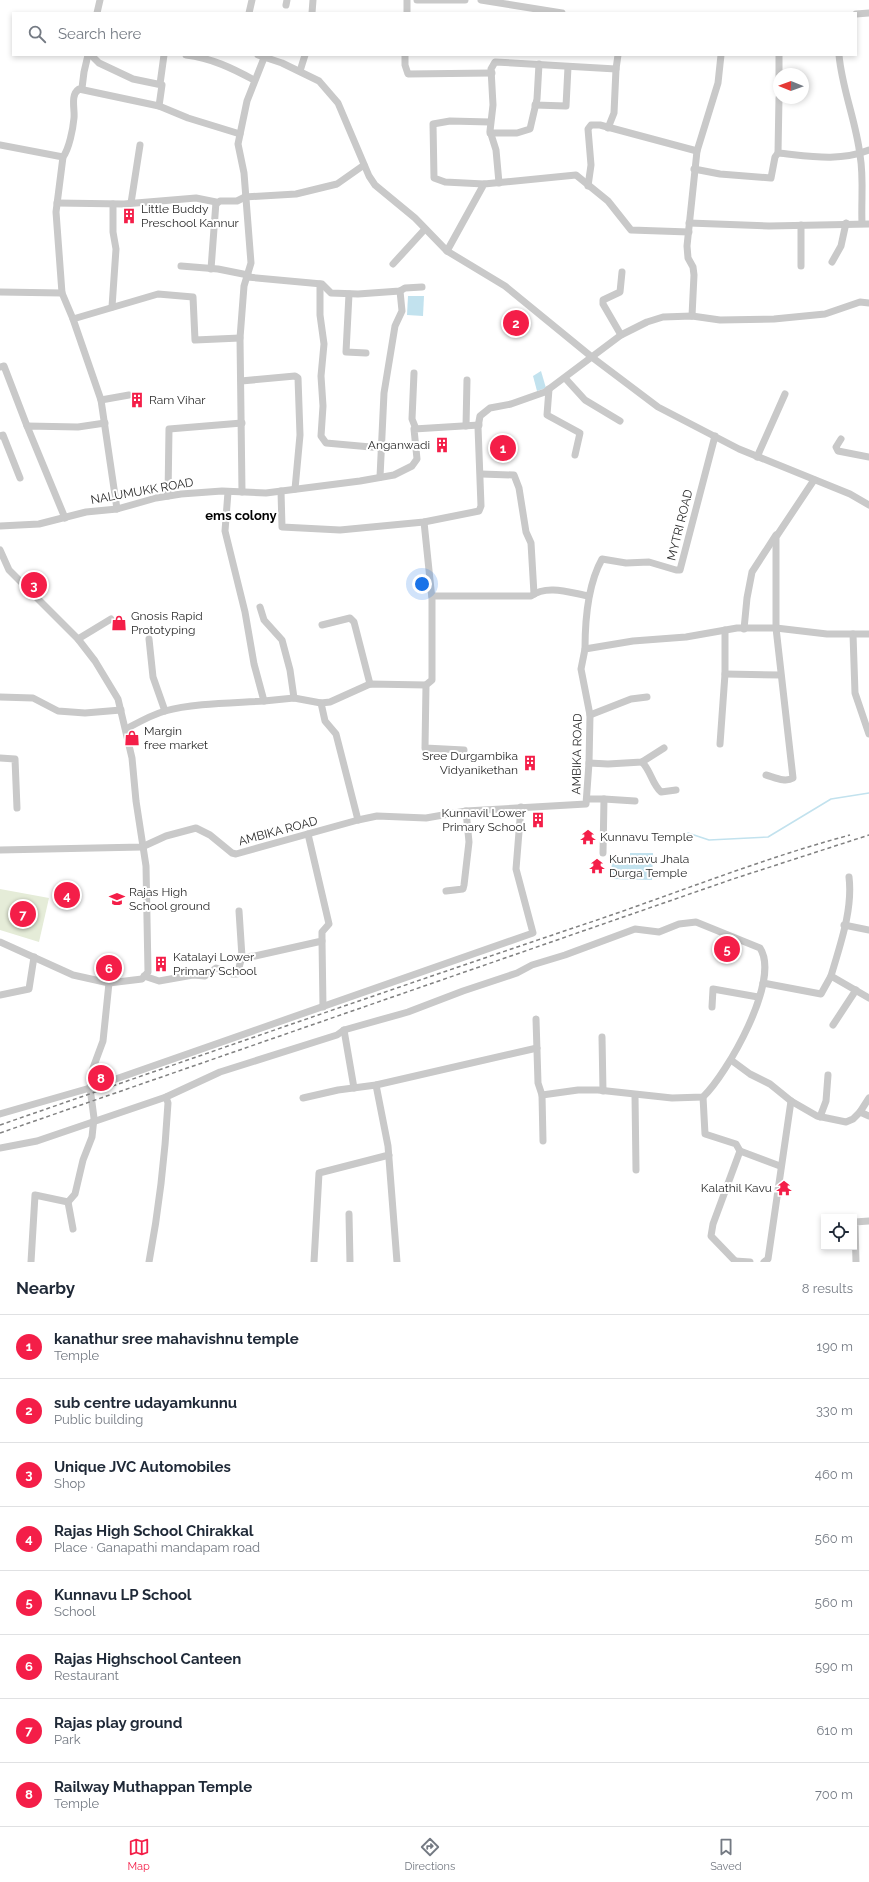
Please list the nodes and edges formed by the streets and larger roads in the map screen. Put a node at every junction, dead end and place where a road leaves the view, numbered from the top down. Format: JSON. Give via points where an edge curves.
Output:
{"nodes":[{"id":1,"x":100,"y":0,"type":"edge"},
{"id":2,"x":252,"y":0,"type":"edge"},
{"id":3,"x":313,"y":0,"type":"edge"},
{"id":4,"x":407,"y":0,"type":"edge"},
{"id":5,"x":417,"y":0,"type":"edge"},
{"id":6,"x":465,"y":0,"type":"edge"},
{"id":7,"x":481,"y":0,"type":"edge"},
{"id":8,"x":97,"y":12,"type":"edge"},
{"id":9,"x":249,"y":12,"type":"edge"},
{"id":10,"x":312,"y":12,"type":"edge"},
{"id":11,"x":407,"y":12,"type":"edge"},
{"id":12,"x":556,"y":12,"type":"edge"},
{"id":13,"x":869,"y":13,"type":"edge"},
{"id":14,"x":857,"y":14,"type":"edge"},
{"id":15,"x":90,"y":56,"type":"edge"},
{"id":16,"x":91,"y":56,"type":"edge"},
{"id":17,"x":164,"y":56,"type":"edge"},
{"id":18,"x":193,"y":56,"type":"edge"},
{"id":19,"x":261,"y":56,"type":"edge"},
{"id":20,"x":305,"y":56,"type":"edge"},
{"id":21,"x":405,"y":56,"type":"edge"},
{"id":22,"x":618,"y":56,"type":"edge"},
{"id":23,"x":721,"y":56,"type":"edge"},
{"id":24,"x":778,"y":56,"type":"edge"},
{"id":25,"x":839,"y":56,"type":"edge"},
{"id":26,"x":540,"y":64,"type":"junction"},
{"id":27,"x":568,"y":67,"type":"junction"},
{"id":28,"x":778,"y":68,"type":"edge"},
{"id":29,"x":616,"y":69,"type":"junction"},
{"id":30,"x":300,"y":71,"type":"junction"},
{"id":31,"x":492,"y":73,"type":"junction"},
{"id":32,"x":254,"y":80,"type":"junction"},
{"id":33,"x":160,"y":84,"type":"junction"},
{"id":34,"x":82,"y":88,"type":"junction"},
{"id":35,"x":780,"y":104,"type":"edge"},
{"id":36,"x":535,"y":105,"type":"junction"},
{"id":37,"x":159,"y":106,"type":"junction"},
{"id":38,"x":490,"y":122,"type":"junction"},
{"id":39,"x":608,"y":128,"type":"junction"},
{"id":40,"x":490,"y":133,"type":"junction"},
{"id":41,"x":240,"y":134,"type":"junction"},
{"id":42,"x":0,"y":145,"type":"edge"},
{"id":43,"x":140,"y":145,"type":"dead end"},
{"id":44,"x":869,"y":150,"type":"edge"},
{"id":45,"x":697,"y":151,"type":"junction"},
{"id":46,"x":778,"y":153,"type":"junction"},
{"id":47,"x":860,"y":154,"type":"junction"},
{"id":48,"x":63,"y":157,"type":"junction"},
{"id":49,"x":364,"y":165,"type":"junction"},
{"id":50,"x":694,"y":169,"type":"junction"},
{"id":51,"x":499,"y":183,"type":"junction"},
{"id":52,"x":484,"y":184,"type":"junction"},
{"id":53,"x":588,"y":186,"type":"junction"},
{"id":54,"x":245,"y":197,"type":"junction"},
{"id":55,"x":57,"y":203,"type":"junction"},
{"id":56,"x":132,"y":203,"type":"junction"},
{"id":57,"x":113,"y":204,"type":"junction"},
{"id":58,"x":216,"y":204,"type":"junction"},
{"id":59,"x":689,"y":223,"type":"junction"},
{"id":60,"x":846,"y":223,"type":"junction"},
{"id":61,"x":865,"y":224,"type":"edge"},
{"id":62,"x":802,"y":225,"type":"junction"},
{"id":63,"x":425,"y":229,"type":"junction"},
{"id":64,"x":688,"y":232,"type":"junction"},
{"id":65,"x":447,"y":251,"type":"junction"},
{"id":66,"x":832,"y":262,"type":"dead end"},
{"id":67,"x":393,"y":264,"type":"dead end"},
{"id":68,"x":181,"y":266,"type":"dead end"},
{"id":69,"x":801,"y":266,"type":"dead end"},
{"id":70,"x":211,"y":269,"type":"junction"},
{"id":71,"x":622,"y":272,"type":"dead end"},
{"id":72,"x":247,"y":276,"type":"junction"},
{"id":73,"x":320,"y":284,"type":"junction"},
{"id":74,"x":422,"y":287,"type":"dead end"},
{"id":75,"x":400,"y":291,"type":"junction"},
{"id":76,"x":0,"y":292,"type":"edge"},
{"id":77,"x":62,"y":293,"type":"junction"},
{"id":78,"x":349,"y":294,"type":"junction"},
{"id":79,"x":869,"y":302,"type":"edge"},
{"id":80,"x":112,"y":307,"type":"junction"},
{"id":81,"x":692,"y":316,"type":"junction"},
{"id":82,"x":73,"y":319,"type":"junction"},
{"id":83,"x":621,"y":335,"type":"junction"},
{"id":84,"x":240,"y":338,"type":"junction"},
{"id":85,"x":366,"y":353,"type":"dead end"},
{"id":86,"x":593,"y":358,"type":"junction"},
{"id":87,"x":0,"y":367,"type":"edge"},
{"id":88,"x":414,"y":373,"type":"dead end"},
{"id":89,"x":565,"y":378,"type":"junction"},
{"id":90,"x":241,"y":380,"type":"junction"},
{"id":91,"x":467,"y":380,"type":"dead end"},
{"id":92,"x":548,"y":390,"type":"junction"},
{"id":93,"x":785,"y":394,"type":"dead end"},
{"id":94,"x":129,"y":396,"type":"dead end"},
{"id":95,"x":100,"y":400,"type":"junction"},
{"id":96,"x":620,"y":421,"type":"dead end"},
{"id":97,"x":105,"y":423,"type":"junction"},
{"id":98,"x":242,"y":423,"type":"junction"},
{"id":99,"x":479,"y":425,"type":"junction"},
{"id":100,"x":27,"y":426,"type":"junction"},
{"id":101,"x":466,"y":426,"type":"junction"},
{"id":102,"x":416,"y":429,"type":"junction"},
{"id":103,"x":0,"y":436,"type":"edge"},
{"id":104,"x":715,"y":436,"type":"junction"},
{"id":105,"x":841,"y":438,"type":"dead end"},
{"id":106,"x":382,"y":448,"type":"junction"},
{"id":107,"x":575,"y":455,"type":"dead end"},
{"id":108,"x":869,"y":456,"type":"edge"},
{"id":109,"x":757,"y":457,"type":"junction"},
{"id":110,"x":481,"y":474,"type":"junction"},
{"id":111,"x":380,"y":477,"type":"junction"},
{"id":112,"x":20,"y":478,"type":"dead end"},
{"id":113,"x":814,"y":480,"type":"junction"},
{"id":114,"x":295,"y":489,"type":"junction"},
{"id":115,"x":281,"y":491,"type":"junction"},
{"id":116,"x":228,"y":492,"type":"junction"},
{"id":117,"x":242,"y":492,"type":"junction"},
{"id":118,"x":168,"y":496,"type":"junction"},
{"id":119,"x":869,"y":505,"type":"edge"},
{"id":120,"x":117,"y":509,"type":"junction"},
{"id":121,"x":64,"y":518,"type":"junction"},
{"id":122,"x":424,"y":522,"type":"junction"},
{"id":123,"x":0,"y":526,"type":"edge"},
{"id":124,"x":0,"y":550,"type":"edge"},
{"id":125,"x":534,"y":594,"type":"junction"},
{"id":126,"x":432,"y":596,"type":"junction"},
{"id":127,"x":589,"y":596,"type":"junction"},
{"id":128,"x":260,"y":607,"type":"dead end"},
{"id":129,"x":112,"y":619,"type":"dead end"},
{"id":130,"x":322,"y":625,"type":"dead end"},
{"id":131,"x":776,"y":628,"type":"junction"},
{"id":132,"x":744,"y":629,"type":"junction"},
{"id":133,"x":725,"y":630,"type":"junction"},
{"id":134,"x":853,"y":634,"type":"junction"},
{"id":135,"x":869,"y":634,"type":"edge"},
{"id":136,"x":78,"y":639,"type":"junction"},
{"id":137,"x":149,"y":639,"type":"dead end"},
{"id":138,"x":585,"y":649,"type":"junction"},
{"id":139,"x":725,"y":674,"type":"junction"},
{"id":140,"x":780,"y":675,"type":"junction"},
{"id":141,"x":370,"y":684,"type":"junction"},
{"id":142,"x":426,"y":685,"type":"junction"},
{"id":143,"x":0,"y":697,"type":"edge"},
{"id":144,"x":647,"y":697,"type":"dead end"},
{"id":145,"x":294,"y":698,"type":"junction"},
{"id":146,"x":264,"y":701,"type":"junction"},
{"id":147,"x":321,"y":703,"type":"junction"},
{"id":148,"x":121,"y":710,"type":"junction"},
{"id":149,"x":165,"y":711,"type":"junction"},
{"id":150,"x":590,"y":715,"type":"junction"},
{"id":151,"x":126,"y":729,"type":"junction"},
{"id":152,"x":869,"y":734,"type":"edge"},
{"id":153,"x":720,"y":744,"type":"dead end"},
{"id":154,"x":664,"y":748,"type":"dead end"},
{"id":155,"x":464,"y":750,"type":"dead end"},
{"id":156,"x":0,"y":758,"type":"edge"},
{"id":157,"x":642,"y":762,"type":"junction"},
{"id":158,"x":590,"y":763,"type":"junction"},
{"id":159,"x":766,"y":774,"type":"dead end"},
{"id":160,"x":676,"y":790,"type":"dead end"},
{"id":161,"x":586,"y":799,"type":"junction"},
{"id":162,"x":604,"y":799,"type":"junction"},
{"id":163,"x":635,"y":801,"type":"dead end"},
{"id":164,"x":521,"y":807,"type":"junction"},
{"id":165,"x":17,"y":808,"type":"dead end"},
{"id":166,"x":466,"y":811,"type":"junction"},
{"id":167,"x":358,"y":820,"type":"junction"},
{"id":168,"x":308,"y":834,"type":"junction"},
{"id":169,"x":142,"y":847,"type":"junction"},
{"id":170,"x":0,"y":850,"type":"edge"},
{"id":171,"x":603,"y":853,"type":"dead end"},
{"id":172,"x":849,"y":877,"type":"dead end"},
{"id":173,"x":446,"y":891,"type":"dead end"},
{"id":174,"x":239,"y":911,"type":"dead end"},
{"id":175,"x":844,"y":925,"type":"junction"},
{"id":176,"x":869,"y":930,"type":"edge"},
{"id":177,"x":322,"y":941,"type":"junction"},
{"id":178,"x":0,"y":942,"type":"edge"},
{"id":179,"x":242,"y":956,"type":"junction"},
{"id":180,"x":34,"y":957,"type":"junction"},
{"id":181,"x":144,"y":976,"type":"junction"},
{"id":182,"x":832,"y":976,"type":"junction"},
{"id":183,"x":109,"y":983,"type":"junction"},
{"id":184,"x":764,"y":983,"type":"junction"},
{"id":185,"x":856,"y":990,"type":"junction"},
{"id":186,"x":0,"y":995,"type":"edge"},
{"id":187,"x":869,"y":996,"type":"edge"},
{"id":188,"x":758,"y":997,"type":"junction"},
{"id":189,"x":712,"y":1007,"type":"dead end"},
{"id":190,"x":323,"y":1008,"type":"junction"},
{"id":191,"x":536,"y":1019,"type":"dead end"},
{"id":192,"x":833,"y":1025,"type":"dead end"},
{"id":193,"x":344,"y":1030,"type":"junction"},
{"id":194,"x":602,"y":1037,"type":"dead end"},
{"id":195,"x":537,"y":1048,"type":"junction"},
{"id":196,"x":731,"y":1060,"type":"junction"},
{"id":197,"x":828,"y":1075,"type":"dead end"},
{"id":198,"x":376,"y":1085,"type":"junction"},
{"id":199,"x":90,"y":1088,"type":"junction"},
{"id":200,"x":354,"y":1088,"type":"junction"},
{"id":201,"x":603,"y":1091,"type":"junction"},
{"id":202,"x":542,"y":1095,"type":"junction"},
{"id":203,"x":635,"y":1095,"type":"junction"},
{"id":204,"x":166,"y":1097,"type":"junction"},
{"id":205,"x":303,"y":1098,"type":"dead end"},
{"id":206,"x":703,"y":1098,"type":"junction"},
{"id":207,"x":869,"y":1098,"type":"edge"},
{"id":208,"x":791,"y":1102,"type":"junction"},
{"id":209,"x":860,"y":1112,"type":"junction"},
{"id":210,"x":0,"y":1114,"type":"edge"},
{"id":211,"x":869,"y":1116,"type":"edge"},
{"id":212,"x":820,"y":1117,"type":"junction"},
{"id":213,"x":94,"y":1120,"type":"junction"},
{"id":214,"x":543,"y":1141,"type":"dead end"},
{"id":215,"x":0,"y":1148,"type":"edge"},
{"id":216,"x":740,"y":1151,"type":"junction"},
{"id":217,"x":389,"y":1155,"type":"junction"},
{"id":218,"x":780,"y":1166,"type":"junction"},
{"id":219,"x":636,"y":1170,"type":"dead end"},
{"id":220,"x":68,"y":1202,"type":"junction"},
{"id":221,"x":349,"y":1214,"type":"dead end"},
{"id":222,"x":869,"y":1221,"type":"edge"},
{"id":223,"x":73,"y":1229,"type":"dead end"},
{"id":224,"x":31,"y":1262,"type":"edge"},
{"id":225,"x":150,"y":1262,"type":"edge"},
{"id":226,"x":314,"y":1262,"type":"edge"},
{"id":227,"x":350,"y":1262,"type":"edge"},
{"id":228,"x":397,"y":1262,"type":"edge"},
{"id":229,"x":736,"y":1262,"type":"edge"},
{"id":230,"x":750,"y":1262,"type":"edge"},
{"id":231,"x":764,"y":1262,"type":"edge"},
{"id":232,"x":856,"y":1262,"type":"edge"}],
"edges":[{"from":1,"to":8,"type":"street"},
{"from":2,"to":9,"type":"street"},
{"from":3,"to":10,"type":"street"},
{"from":4,"to":11,"type":"street"},
{"from":5,"to":6,"type":"street"},
{"from":7,"to":12,"type":"street"},
{"from":13,"to":14,"type":"street"},
{"from":15,"to":34,"type":"street"},
{"from":16,"to":33,"type":"street","via":[[99,63],[132,79]]},
{"from":17,"to":33,"type":"street"},
{"from":18,"to":32,"type":"street","via":[[227,65]]},
{"from":19,"to":30,"type":"street"},
{"from":19,"to":32,"type":"street"},
{"from":20,"to":30,"type":"street"},
{"from":21,"to":31,"type":"street","via":[[408,74]]},
{"from":22,"to":29,"type":"street"},
{"from":23,"to":45,"type":"street","via":[[718,83]]},
{"from":24,"to":28,"type":"street"},
{"from":25,"to":47,"type":"street"},
{"from":26,"to":27,"type":"street"},
{"from":26,"to":31,"type":"street","via":[[495,62]]},
{"from":26,"to":36,"type":"street"},
{"from":27,"to":29,"type":"street"},
{"from":27,"to":36,"type":"street","via":[[566,106]]},
{"from":29,"to":39,"type":"street","via":[[614,113]]},
{"from":30,"to":49,"type":"street","via":[[319,81],[338,103]]},
{"from":31,"to":38,"type":"street","via":[[493,110]]},
{"from":32,"to":41,"type":"street"},
{"from":33,"to":37,"type":"street","via":[[162,85]]},
{"from":34,"to":37,"type":"street"},
{"from":34,"to":48,"type":"street","via":[[75,92],[74,119]]},
{"from":35,"to":46,"type":"street"},
{"from":36,"to":40,"type":"street","via":[[530,129],[517,133]]},
{"from":37,"to":41,"type":"street"},
{"from":38,"to":40,"type":"street"},
{"from":38,"to":52,"type":"street","via":[[450,121],[433,124],[434,178],[445,182]]},
{"from":39,"to":45,"type":"street"},
{"from":39,"to":53,"type":"street","via":[[591,125],[588,129],[591,166]]},
{"from":40,"to":51,"type":"street","via":[[496,150]]},
{"from":41,"to":54,"type":"street","via":[[238,144],[244,173]]},
{"from":42,"to":48,"type":"street"},
{"from":43,"to":56,"type":"street"},
{"from":44,"to":47,"type":"street"},
{"from":45,"to":50,"type":"street"},
{"from":46,"to":47,"type":"street","via":[[801,157],[840,158]]},
{"from":46,"to":50,"type":"street","via":[[771,178]]},
{"from":47,"to":61,"type":"street"},
{"from":48,"to":55,"type":"street"},
{"from":49,"to":54,"type":"street","via":[[337,184],[296,194]]},
{"from":49,"to":63,"type":"street","via":[[375,185]]},
{"from":50,"to":59,"type":"street"},
{"from":51,"to":52,"type":"street"},
{"from":51,"to":53,"type":"street","via":[[576,175]]},
{"from":52,"to":65,"type":"street"},
{"from":53,"to":64,"type":"street","via":[[608,201],[631,230]]},
{"from":54,"to":58,"type":"street","via":[[237,201],[220,201]]},
{"from":54,"to":72,"type":"street","via":[[251,264]]},
{"from":55,"to":57,"type":"street"},
{"from":55,"to":77,"type":"street"},
{"from":56,"to":57,"type":"street"},
{"from":56,"to":58,"type":"street","via":[[196,198]]},
{"from":57,"to":80,"type":"street","via":[[116,249]]},
{"from":58,"to":70,"type":"street"},
{"from":59,"to":62,"type":"street"},
{"from":59,"to":64,"type":"street"},
{"from":60,"to":61,"type":"street"},
{"from":60,"to":62,"type":"street"},
{"from":60,"to":66,"type":"street","via":[[841,246]]},
{"from":62,"to":69,"type":"street"},
{"from":63,"to":65,"type":"street"},
{"from":63,"to":67,"type":"street"},
{"from":64,"to":81,"type":"street","via":[[688,258],[694,275]]},
{"from":65,"to":86,"type":"street","via":[[505,286]]},
{"from":68,"to":70,"type":"street"},
{"from":70,"to":72,"type":"street"},
{"from":71,"to":83,"type":"street","via":[[620,292],[605,299],[603,304]]},
{"from":72,"to":73,"type":"street"},
{"from":72,"to":84,"type":"street"},
{"from":73,"to":78,"type":"street","via":[[331,293]]},
{"from":73,"to":106,"type":"street","via":[[320,315],[324,333],[321,436],[326,443]]},
{"from":74,"to":75,"type":"street","via":[[405,288]]},
{"from":75,"to":78,"type":"street"},
{"from":75,"to":106,"type":"street","via":[[402,311],[395,326],[384,393]]},
{"from":76,"to":77,"type":"street"},
{"from":77,"to":82,"type":"street"},
{"from":78,"to":85,"type":"street","via":[[346,352]]},
{"from":79,"to":81,"type":"street","via":[[860,302],[825,314],[774,319],[720,320]]},
{"from":80,"to":82,"type":"street"},
{"from":80,"to":84,"type":"street","via":[[158,294],[193,297],[195,340]]},
{"from":81,"to":83,"type":"street","via":[[663,317]]},
{"from":82,"to":95,"type":"street"},
{"from":83,"to":86,"type":"street"},
{"from":84,"to":90,"type":"street"},
{"from":86,"to":89,"type":"street"},
{"from":86,"to":104,"type":"street","via":[[658,407]]},
{"from":87,"to":100,"type":"street","via":[[4,366]]},
{"from":88,"to":102,"type":"street","name":"NALUMUKK ROAD","via":[[412,419]]},
{"from":89,"to":92,"type":"street"},
{"from":89,"to":96,"type":"street","via":[[585,400]]},
{"from":90,"to":98,"type":"street"},
{"from":90,"to":114,"type":"street","via":[[295,376],[298,378],[300,435]]},
{"from":91,"to":101,"type":"street"},
{"from":92,"to":99,"type":"street","via":[[511,404],[490,408],[480,416]]},
{"from":92,"to":107,"type":"street","via":[[547,416],[580,433]]},
{"from":93,"to":109,"type":"street"},
{"from":94,"to":95,"type":"street"},
{"from":95,"to":97,"type":"street"},
{"from":97,"to":100,"type":"street","via":[[78,427]]},
{"from":97,"to":120,"type":"street"},
{"from":98,"to":117,"type":"street"},
{"from":98,"to":118,"type":"street","via":[[169,429]]},
{"from":99,"to":101,"type":"street"},
{"from":99,"to":110,"type":"street"},
{"from":100,"to":121,"type":"street"},
{"from":101,"to":102,"type":"street"},
{"from":102,"to":111,"type":"street","name":"NALUMUKK ROAD","via":[[417,459],[412,466],[394,475]]},
{"from":103,"to":112,"type":"street","via":[[3,435]]},
{"from":104,"to":109,"type":"street"},
{"from":104,"to":127,"type":"street","name":"MYTRI ROAD","via":[[680,570],[649,562],[626,563],[602,559],[594,575]]},
{"from":105,"to":108,"type":"street","via":[[836,447],[838,450]]},
{"from":106,"to":111,"type":"street"},
{"from":109,"to":113,"type":"street"},
{"from":110,"to":122,"type":"street","via":[[479,511]]},
{"from":110,"to":125,"type":"street","via":[[514,475],[530,543]]},
{"from":111,"to":114,"type":"street","name":"NALUMUKK ROAD"},
{"from":113,"to":119,"type":"street","via":[[850,494]]},
{"from":113,"to":131,"type":"street","via":[[776,537]]},
{"from":113,"to":132,"type":"street","via":[[752,572]]},
{"from":114,"to":115,"type":"street","name":"NALUMUKK ROAD"},
{"from":115,"to":117,"type":"street","name":"NALUMUKK ROAD"},
{"from":115,"to":122,"type":"street","via":[[282,527],[340,530]]},
{"from":116,"to":117,"type":"street","name":"NALUMUKK ROAD"},
{"from":116,"to":118,"type":"street","name":"NALUMUKK ROAD"},
{"from":116,"to":146,"type":"street","via":[[225,531]]},
{"from":118,"to":120,"type":"street","name":"NALUMUKK ROAD"},
{"from":120,"to":121,"type":"street","name":"NALUMUKK ROAD","via":[[86,512]]},
{"from":121,"to":123,"type":"street","name":"NALUMUKK ROAD","via":[[39,524]]},
{"from":122,"to":126,"type":"street"},
{"from":124,"to":136,"type":"street","via":[[9,570]]},
{"from":125,"to":126,"type":"street"},
{"from":125,"to":127,"type":"street","via":[[537,591],[555,590]]},
{"from":126,"to":142,"type":"street","via":[[432,680]]},
{"from":127,"to":138,"type":"street","name":"MYTRI ROAD"},
{"from":128,"to":145,"type":"street","via":[[264,620],[282,640]]},
{"from":129,"to":136,"type":"street"},
{"from":130,"to":141,"type":"street","via":[[350,618],[354,622]]},
{"from":131,"to":132,"type":"street"},
{"from":131,"to":134,"type":"street","via":[[827,634]]},
{"from":131,"to":140,"type":"street"},
{"from":132,"to":133,"type":"street"},
{"from":133,"to":138,"type":"street"},
{"from":133,"to":139,"type":"street"},
{"from":134,"to":135,"type":"street"},
{"from":134,"to":152,"type":"street","via":[[855,694]]},
{"from":136,"to":148,"type":"street","via":[[95,661]]},
{"from":137,"to":149,"type":"street","via":[[153,677]]},
{"from":138,"to":150,"type":"street","name":"AMBIKA ROAD","via":[[581,669]]},
{"from":139,"to":140,"type":"street"},
{"from":139,"to":153,"type":"street"},
{"from":140,"to":159,"type":"street","via":[[794,778],[783,780]]},
{"from":141,"to":142,"type":"street"},
{"from":141,"to":147,"type":"street","via":[[330,702]]},
{"from":142,"to":155,"type":"street","via":[[425,748]]},
{"from":143,"to":148,"type":"street","via":[[33,698],[58,712]]},
{"from":144,"to":150,"type":"street","via":[[631,699]]},
{"from":145,"to":146,"type":"street"},
{"from":145,"to":147,"type":"street"},
{"from":146,"to":149,"type":"street","via":[[190,706]]},
{"from":147,"to":167,"type":"street","via":[[325,721],[336,734]]},
{"from":148,"to":151,"type":"street"},
{"from":149,"to":151,"type":"street"},
{"from":150,"to":158,"type":"street","name":"AMBIKA ROAD"},
{"from":151,"to":169,"type":"street","via":[[132,758]]},
{"from":154,"to":157,"type":"street"},
{"from":156,"to":165,"type":"street","via":[[15,759]]},
{"from":157,"to":158,"type":"street"},
{"from":157,"to":160,"type":"street","via":[[649,769],[657,789],[661,792]]},
{"from":158,"to":161,"type":"street","name":"AMBIKA ROAD"},
{"from":161,"to":162,"type":"street"},
{"from":161,"to":164,"type":"street","name":"AMBIKA ROAD","via":[[586,804]]},
{"from":162,"to":163,"type":"street"},
{"from":162,"to":171,"type":"street"},
{"from":164,"to":166,"type":"street","name":"AMBIKA ROAD"},
{"from":164,"to":190,"type":"street","via":[[516,869],[533,934]]},
{"from":166,"to":167,"type":"street","name":"AMBIKA ROAD","via":[[426,818],[377,816]]},
{"from":166,"to":173,"type":"street","via":[[469,842],[463,889]]},
{"from":167,"to":168,"type":"street","name":"AMBIKA ROAD"},
{"from":168,"to":169,"type":"street","name":"AMBIKA ROAD","via":[[236,854],[196,828],[166,836]]},
{"from":168,"to":177,"type":"street","via":[[329,924],[322,932]]},
{"from":169,"to":170,"type":"street"},
{"from":169,"to":181,"type":"street","via":[[146,866],[148,972]]},
{"from":172,"to":175,"type":"street","via":[[851,893]]},
{"from":174,"to":179,"type":"street"},
{"from":175,"to":176,"type":"street"},
{"from":175,"to":182,"type":"street"},
{"from":177,"to":179,"type":"street","via":[[255,956]]},
{"from":177,"to":190,"type":"street"},
{"from":178,"to":180,"type":"street"},
{"from":179,"to":181,"type":"street","via":[[237,974],[216,968],[205,976],[193,975],[159,981]]},
{"from":180,"to":183,"type":"street","via":[[73,975]]},
{"from":180,"to":186,"type":"street","via":[[29,990]]},
{"from":181,"to":183,"type":"street","via":[[142,979]]},
{"from":182,"to":184,"type":"street","via":[[821,994]]},
{"from":182,"to":185,"type":"street"},
{"from":183,"to":199,"type":"street","via":[[103,1041],[93,1068]]},
{"from":184,"to":188,"type":"street"},
{"from":184,"to":193,"type":"street","via":[[764,954],[760,948],[696,922],[679,924],[659,932],[635,929],[408,1012]]},
{"from":185,"to":187,"type":"street"},
{"from":185,"to":192,"type":"street"},
{"from":188,"to":189,"type":"street","via":[[713,989]]},
{"from":188,"to":196,"type":"street","via":[[746,1033]]},
{"from":190,"to":199,"type":"street"},
{"from":191,"to":195,"type":"street"},
{"from":193,"to":200,"type":"street"},
{"from":193,"to":204,"type":"street","via":[[327,1039],[220,1072]]},
{"from":194,"to":201,"type":"street"},
{"from":195,"to":198,"type":"street"},
{"from":195,"to":202,"type":"street","via":[[538,1083]]},
{"from":196,"to":206,"type":"street"},
{"from":196,"to":208,"type":"street","via":[[770,1084]]},
{"from":197,"to":212,"type":"street","via":[[826,1101]]},
{"from":198,"to":200,"type":"street"},
{"from":198,"to":217,"type":"street"},
{"from":199,"to":210,"type":"street"},
{"from":199,"to":213,"type":"street"},
{"from":200,"to":205,"type":"street"},
{"from":201,"to":202,"type":"street","via":[[578,1090]]},
{"from":201,"to":203,"type":"street"},
{"from":202,"to":214,"type":"street"},
{"from":203,"to":206,"type":"street"},
{"from":203,"to":219,"type":"street"},
{"from":204,"to":213,"type":"street"},
{"from":204,"to":225,"type":"street","via":[[168,1103],[165,1154]]},
{"from":206,"to":216,"type":"street","via":[[705,1134],[736,1144]]},
{"from":207,"to":209,"type":"street"},
{"from":208,"to":212,"type":"street"},
{"from":208,"to":218,"type":"street"},
{"from":209,"to":211,"type":"street"},
{"from":209,"to":212,"type":"street","via":[[846,1122]]},
{"from":213,"to":215,"type":"street","via":[[37,1141]]},
{"from":213,"to":220,"type":"street","via":[[92,1137],[83,1160],[75,1194]]},
{"from":216,"to":218,"type":"street"},
{"from":216,"to":229,"type":"street","via":[[711,1236]]},
{"from":217,"to":226,"type":"street","via":[[319,1173]]},
{"from":217,"to":228,"type":"street"},
{"from":218,"to":231,"type":"street","via":[[768,1259]]},
{"from":220,"to":223,"type":"street"},
{"from":220,"to":224,"type":"street","via":[[35,1195]]},
{"from":221,"to":227,"type":"street"},
{"from":222,"to":232,"type":"street","via":[[855,1222]]},
{"from":229,"to":230,"type":"street"}]}
